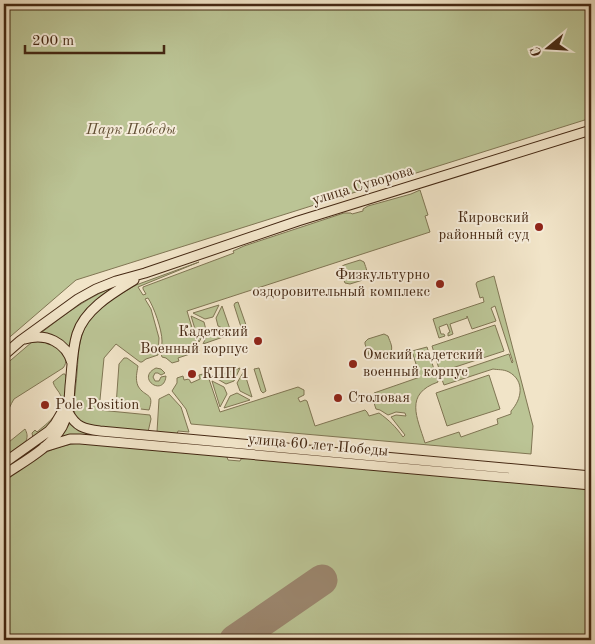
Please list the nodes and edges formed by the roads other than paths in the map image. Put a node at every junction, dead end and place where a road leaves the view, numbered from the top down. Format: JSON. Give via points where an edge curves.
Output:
{"nodes":[{"id":1,"x":591,"y":130,"type":"edge"},
{"id":2,"x":145,"y":273,"type":"junction"},
{"id":3,"x":20,"y":341,"type":"junction"},
{"id":4,"x":4,"y":355,"type":"edge"},
{"id":5,"x":72,"y":365,"type":"junction"},
{"id":6,"x":69,"y":400,"type":"junction"},
{"id":7,"x":68,"y":412,"type":"junction"},
{"id":8,"x":139,"y":440,"type":"junction"},
{"id":9,"x":44,"y":447,"type":"junction"},
{"id":10,"x":4,"y":463,"type":"edge"},
{"id":11,"x":516,"y":473,"type":"junction"},
{"id":12,"x":4,"y":475,"type":"edge"},
{"id":13,"x":591,"y":476,"type":"edge"},
{"id":14,"x":591,"y":485,"type":"edge"}],
"edges":[{"from":1,"to":2,"type":"main road","name":"улица Суворова","via":[[298,221]]},
{"from":2,"to":3,"type":"main road","via":[[90,292]]},
{"from":2,"to":5,"type":"main road","via":[[116,291],[86,316],[77,334]]},
{"from":3,"to":4,"type":"main road"},
{"from":3,"to":5,"type":"main road","via":[[32,337],[51,340],[66,349]]},
{"from":5,"to":6,"type":"main road"},
{"from":6,"to":7,"type":"main road"},
{"from":6,"to":10,"type":"main road","via":[[49,431]]},
{"from":7,"to":8,"type":"main road","name":"улица 60 лет Победы","via":[[73,421],[83,428]]},
{"from":7,"to":9,"type":"main road","via":[[60,429]]},
{"from":8,"to":9,"type":"main road","name":"улица 60 лет Победы","via":[[70,439]]},
{"from":8,"to":11,"type":"main road","name":"улица 60 лет Победы"},
{"from":9,"to":12,"type":"main road"},
{"from":11,"to":13,"type":"main road","name":"улица 60 лет Победы"},
{"from":11,"to":14,"type":"main road","name":"улица 60 лет Победы"}]}
